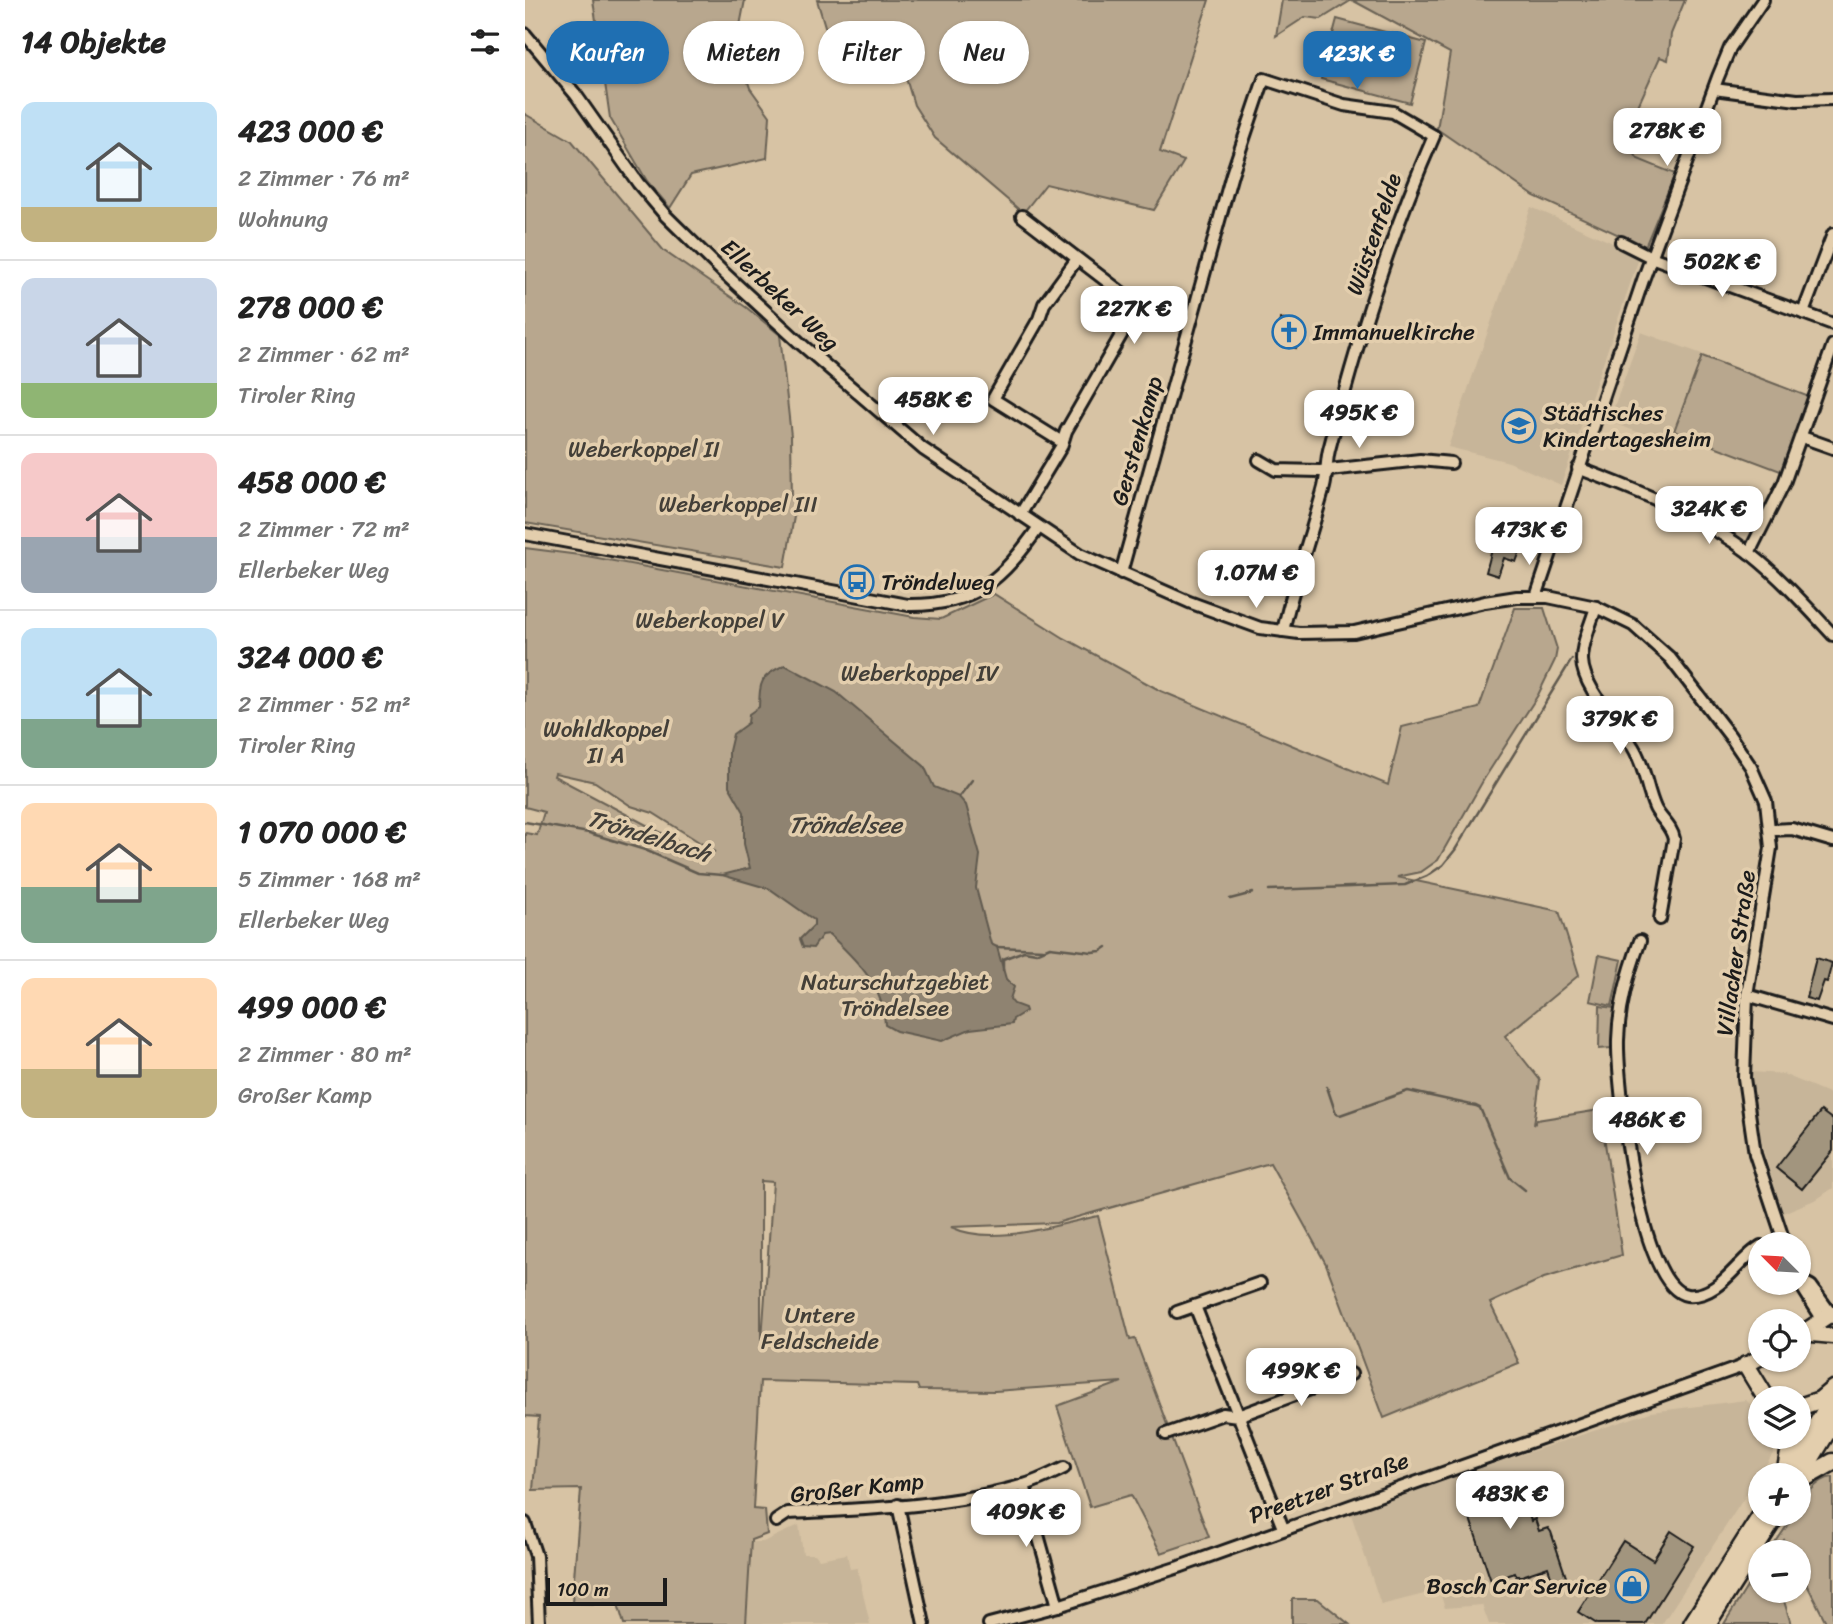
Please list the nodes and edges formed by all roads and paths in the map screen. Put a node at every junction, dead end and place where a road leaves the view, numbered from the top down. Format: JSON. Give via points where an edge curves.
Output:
{"nodes":[{"id":1,"x":1763,"y":0,"type":"edge"},
{"id":2,"x":525,"y":34,"type":"edge"},
{"id":3,"x":1264,"y":79,"type":"joint"},
{"id":4,"x":1714,"y":89,"type":"junction"},
{"id":5,"x":1833,"y":99,"type":"edge"},
{"id":6,"x":1022,"y":216,"type":"dead end"},
{"id":7,"x":1833,"y":234,"type":"edge"},
{"id":8,"x":1621,"y":242,"type":"dead end"},
{"id":9,"x":1651,"y":257,"type":"junction"},
{"id":10,"x":1077,"y":259,"type":"junction"},
{"id":11,"x":1803,"y":313,"type":"junction"},
{"id":12,"x":1833,"y":324,"type":"edge"},
{"id":13,"x":1833,"y":345,"type":"edge"},
{"id":14,"x":1802,"y":437,"type":"junction"},
{"id":15,"x":1062,"y":442,"type":"junction"},
{"id":16,"x":1833,"y":448,"type":"edge"},
{"id":17,"x":1259,"y":460,"type":"dead end"},
{"id":18,"x":1451,"y":463,"type":"dead end"},
{"id":19,"x":1578,"y":468,"type":"junction"},
{"id":20,"x":1327,"y":469,"type":"junction"},
{"id":21,"x":1020,"y":515,"type":"junction"},
{"id":22,"x":1038,"y":527,"type":"junction"},
{"id":23,"x":525,"y":534,"type":"edge"},
{"id":24,"x":1749,"y":554,"type":"junction"},
{"id":25,"x":1121,"y":573,"type":"junction"},
{"id":26,"x":1536,"y":597,"type":"junction"},
{"id":27,"x":1596,"y":607,"type":"junction"},
{"id":28,"x":1283,"y":631,"type":"junction"},
{"id":29,"x":1833,"y":635,"type":"edge"},
{"id":30,"x":1770,"y":830,"type":"junction"},
{"id":31,"x":1833,"y":841,"type":"edge"},
{"id":32,"x":1660,"y":919,"type":"dead end"},
{"id":33,"x":1640,"y":941,"type":"dead end"},
{"id":34,"x":1747,"y":995,"type":"junction"},
{"id":35,"x":1833,"y":1020,"type":"edge"},
{"id":36,"x":1780,"y":1232,"type":"edge"},
{"id":37,"x":1748,"y":1256,"type":"edge"},
{"id":38,"x":1260,"y":1283,"type":"dead end"},
{"id":39,"x":1809,"y":1295,"type":"edge"},
{"id":40,"x":1195,"y":1306,"type":"junction"},
{"id":41,"x":1177,"y":1312,"type":"dead end"},
{"id":42,"x":1830,"y":1316,"type":"edge"},
{"id":43,"x":1811,"y":1327,"type":"edge"},
{"id":44,"x":1811,"y":1334,"type":"edge"},
{"id":45,"x":1833,"y":1334,"type":"edge"},
{"id":46,"x":1748,"y":1363,"type":"edge"},
{"id":47,"x":1352,"y":1374,"type":"dead end"},
{"id":48,"x":1833,"y":1389,"type":"edge"},
{"id":49,"x":1833,"y":1398,"type":"edge"},
{"id":50,"x":1811,"y":1403,"type":"edge"},
{"id":51,"x":1238,"y":1416,"type":"junction"},
{"id":52,"x":1833,"y":1422,"type":"edge"},
{"id":53,"x":1166,"y":1434,"type":"dead end"},
{"id":54,"x":1833,"y":1462,"type":"edge"},
{"id":55,"x":1792,"y":1463,"type":"edge"},
{"id":56,"x":1809,"y":1463,"type":"edge"},
{"id":57,"x":1064,"y":1468,"type":"dead end"},
{"id":58,"x":1811,"y":1474,"type":"edge"},
{"id":59,"x":1024,"y":1485,"type":"junction"},
{"id":60,"x":898,"y":1505,"type":"junction"},
{"id":61,"x":776,"y":1521,"type":"dead end"},
{"id":62,"x":525,"y":1523,"type":"edge"},
{"id":63,"x":1754,"y":1526,"type":"edge"},
{"id":64,"x":1769,"y":1526,"type":"edge"},
{"id":65,"x":1283,"y":1528,"type":"junction"},
{"id":66,"x":1058,"y":1606,"type":"junction"},
{"id":67,"x":539,"y":1624,"type":"edge"},
{"id":68,"x":924,"y":1624,"type":"edge"},
{"id":69,"x":989,"y":1624,"type":"edge"},
{"id":70,"x":1692,"y":1624,"type":"edge"},
{"id":71,"x":1707,"y":1624,"type":"edge"}],
"edges":[{"from":1,"to":4,"type":"street","via":[[1730,48]]},
{"from":2,"to":21,"type":"street","name":"Ellerbeker Weg","via":[[555,67],[638,183],[723,273],[907,436]]},
{"from":3,"to":20,"type":"street","name":"Wüstenfelde","via":[[1344,105],[1393,112],[1434,136],[1388,253]]},
{"from":3,"to":25,"type":"street","name":"Gerstenkamp","via":[[1232,174]]},
{"from":4,"to":5,"type":"street","via":[[1797,100]]},
{"from":4,"to":9,"type":"street"},
{"from":6,"to":10,"type":"street"},
{"from":7,"to":11,"type":"street"},
{"from":8,"to":9,"type":"street"},
{"from":9,"to":11,"type":"street"},
{"from":9,"to":19,"type":"street"},
{"from":10,"to":15,"type":"street","via":[[1130,299],[1135,311]]},
{"from":10,"to":15,"type":"street","via":[[1044,304],[993,399]]},
{"from":11,"to":12,"type":"street"},
{"from":13,"to":14,"type":"street"},
{"from":14,"to":16,"type":"street"},
{"from":14,"to":24,"type":"street"},
{"from":15,"to":21,"type":"street"},
{"from":17,"to":20,"type":"street","via":[[1276,470]]},
{"from":18,"to":20,"type":"street","via":[[1420,460]]},
{"from":19,"to":24,"type":"street","via":[[1674,507]]},
{"from":19,"to":26,"type":"street"},
{"from":20,"to":28,"type":"street","name":"Wüstenfelde"},
{"from":21,"to":22,"type":"street","name":"Ellerbeker Weg"},
{"from":22,"to":23,"type":"street","via":[[1018,558],[995,580],[963,598],[928,605]]},
{"from":22,"to":25,"type":"street","name":"Ellerbeker Weg"},
{"from":24,"to":29,"type":"street"},
{"from":25,"to":28,"type":"street","name":"Ellerbeker Weg","via":[[1231,619]]},
{"from":26,"to":27,"type":"street","name":"Ellerbeker Weg"},
{"from":26,"to":28,"type":"street","name":"Ellerbeker Weg","via":[[1485,602],[1354,632]]},
{"from":27,"to":30,"type":"street","name":"Ellerbeker Weg","via":[[1633,625],[1676,665],[1751,767],[1766,801]]},
{"from":27,"to":32,"type":"street","via":[[1583,649],[1586,680],[1635,749],[1653,803],[1674,839]]},
{"from":30,"to":31,"type":"street","via":[[1792,829]]},
{"from":30,"to":34,"type":"street","name":"Villacher Straße","via":[[1767,881]]},
{"from":33,"to":37,"type":"street","via":[[1621,1006],[1618,1055],[1636,1195],[1649,1245],[1673,1289],[1684,1295],[1695,1295],[1728,1278]]},
{"from":34,"to":35,"type":"street"},
{"from":34,"to":36,"type":"street","name":"Villacher Straße","via":[[1748,1116]]},
{"from":38,"to":40,"type":"street"},
{"from":39,"to":42,"type":"street"},
{"from":40,"to":41,"type":"street"},
{"from":40,"to":51,"type":"street"},
{"from":42,"to":43,"type":"main road"},
{"from":42,"to":45,"type":"main road"},
{"from":44,"to":45,"type":"main road"},
{"from":46,"to":65,"type":"street","name":"Preetzer Straße"},
{"from":47,"to":51,"type":"street"},
{"from":48,"to":50,"type":"highway"},
{"from":49,"to":55,"type":"highway"},
{"from":51,"to":53,"type":"street","via":[[1223,1414]]},
{"from":51,"to":65,"type":"street"},
{"from":52,"to":56,"type":"highway"},
{"from":54,"to":58,"type":"highway"},
{"from":57,"to":59,"type":"street","name":"Großer Kamp"},
{"from":59,"to":60,"type":"street","name":"Großer Kamp"},
{"from":59,"to":66,"type":"street"},
{"from":60,"to":61,"type":"street","name":"Großer Kamp","via":[[788,1513]]},
{"from":60,"to":68,"type":"street"},
{"from":62,"to":67,"type":"street","via":[[536,1556]]},
{"from":63,"to":70,"type":"highway"},
{"from":64,"to":71,"type":"highway"},
{"from":65,"to":66,"type":"street","name":"Preetzer Straße"},
{"from":66,"to":69,"type":"street","name":"Preetzer Straße"}]}
